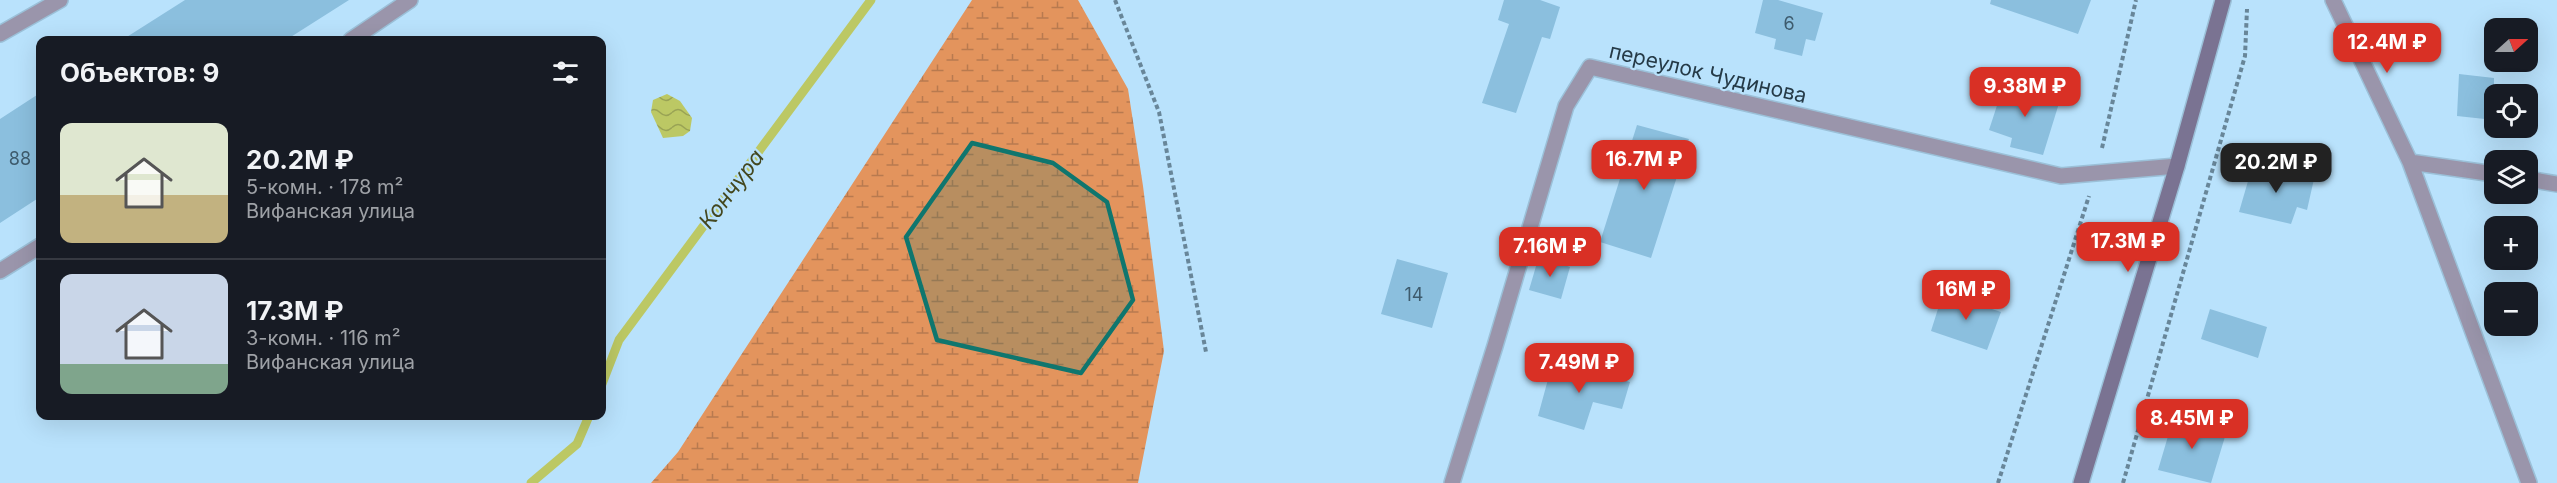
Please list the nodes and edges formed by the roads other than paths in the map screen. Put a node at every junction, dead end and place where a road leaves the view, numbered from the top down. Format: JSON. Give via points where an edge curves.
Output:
{"nodes":[{"id":1,"x":60,"y":0,"type":"edge"},
{"id":2,"x":411,"y":0,"type":"edge"},
{"id":3,"x":2223,"y":0,"type":"edge"},
{"id":4,"x":2333,"y":0,"type":"edge"},
{"id":5,"x":0,"y":34,"type":"edge"},
{"id":6,"x":357,"y":36,"type":"edge"},
{"id":7,"x":2410,"y":162,"type":"junction"},
{"id":8,"x":2177,"y":166,"type":"junction"},
{"id":9,"x":2484,"y":173,"type":"edge"},
{"id":10,"x":2538,"y":181,"type":"edge"},
{"id":11,"x":2557,"y":184,"type":"edge"},
{"id":12,"x":36,"y":248,"type":"edge"},
{"id":13,"x":0,"y":271,"type":"edge"},
{"id":14,"x":1452,"y":483,"type":"edge"},
{"id":15,"x":2081,"y":483,"type":"edge"},
{"id":16,"x":2529,"y":483,"type":"edge"}],
"edges":[{"from":1,"to":5,"type":"street"},
{"from":2,"to":6,"type":"street"},
{"from":3,"to":8,"type":"main road"},
{"from":4,"to":7,"type":"street"},
{"from":7,"to":9,"type":"street"},
{"from":7,"to":16,"type":"street"},
{"from":8,"to":14,"type":"street","name":"переулок Чудинова","via":[[2061,177],[1590,68],[1566,106]]},
{"from":8,"to":15,"type":"main road"},
{"from":10,"to":11,"type":"street"},
{"from":12,"to":13,"type":"street"}]}
